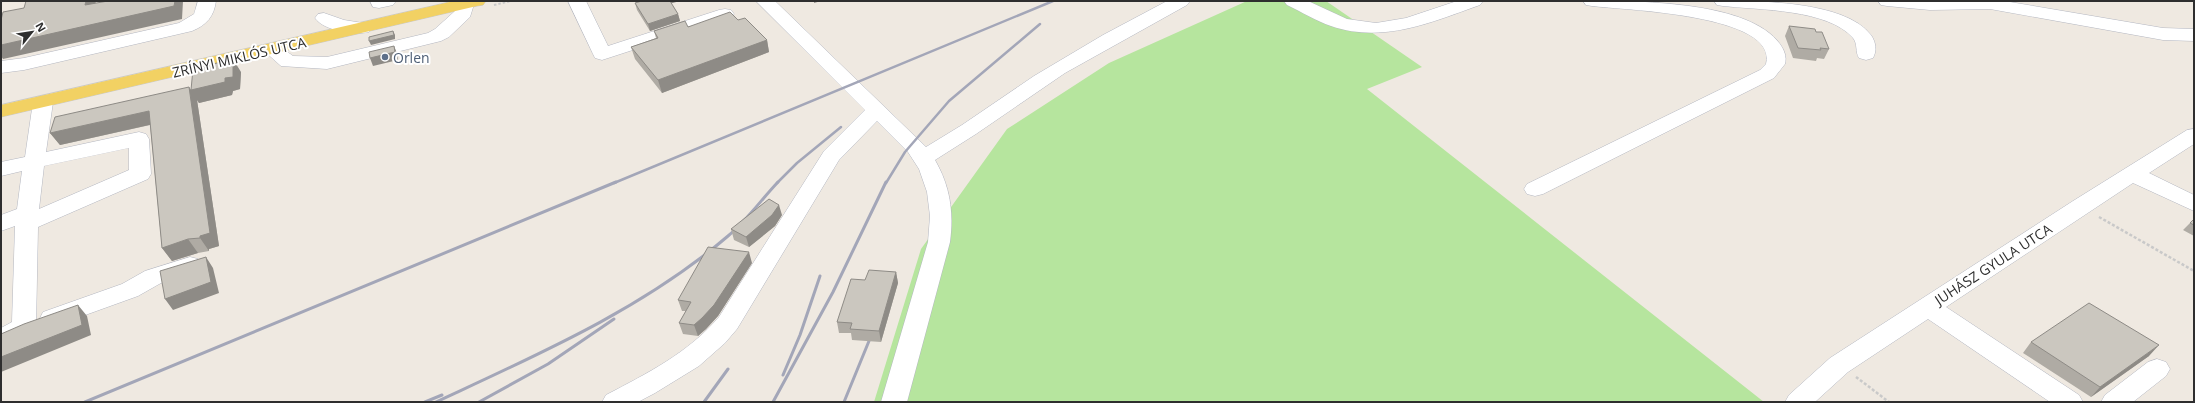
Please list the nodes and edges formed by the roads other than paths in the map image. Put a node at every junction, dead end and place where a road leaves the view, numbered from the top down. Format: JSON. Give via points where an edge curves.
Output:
{"nodes":[{"id":1,"x":207,"y":1,"type":"edge"},
{"id":2,"x":378,"y":1,"type":"edge"},
{"id":3,"x":387,"y":1,"type":"edge"},
{"id":4,"x":577,"y":1,"type":"edge"},
{"id":5,"x":764,"y":1,"type":"edge"},
{"id":6,"x":1181,"y":1,"type":"edge"},
{"id":7,"x":1293,"y":1,"type":"edge"},
{"id":8,"x":1474,"y":1,"type":"edge"},
{"id":9,"x":1592,"y":1,"type":"edge"},
{"id":10,"x":1723,"y":1,"type":"edge"},
{"id":11,"x":1887,"y":1,"type":"edge"},
{"id":12,"x":469,"y":2,"type":"edge"},
{"id":13,"x":1788,"y":8,"type":"junction"},
{"id":14,"x":324,"y":9,"type":"edge"},
{"id":15,"x":725,"y":14,"type":"edge"},
{"id":16,"x":362,"y":28,"type":"junction"},
{"id":17,"x":1757,"y":31,"type":"junction"},
{"id":18,"x":2194,"y":35,"type":"edge"},
{"id":19,"x":325,"y":37,"type":"junction"},
{"id":20,"x":272,"y":50,"type":"junction"},
{"id":21,"x":1866,"y":54,"type":"dead end"},
{"id":22,"x":1,"y":67,"type":"edge"},
{"id":23,"x":43,"y":102,"type":"junction"},
{"id":24,"x":877,"y":109,"type":"junction"},
{"id":25,"x":1,"y":111,"type":"edge"},
{"id":26,"x":2194,"y":135,"type":"edge"},
{"id":27,"x":924,"y":157,"type":"junction"},
{"id":28,"x":35,"y":161,"type":"junction"},
{"id":29,"x":1,"y":170,"type":"edge"},
{"id":30,"x":2133,"y":174,"type":"junction"},
{"id":31,"x":1535,"y":188,"type":"dead end"},
{"id":32,"x":2194,"y":204,"type":"edge"},
{"id":33,"x":27,"y":218,"type":"junction"},
{"id":34,"x":1,"y":223,"type":"edge"},
{"id":35,"x":206,"y":260,"type":"edge"},
{"id":36,"x":1928,"y":307,"type":"junction"},
{"id":37,"x":24,"y":327,"type":"junction"},
{"id":38,"x":1,"y":339,"type":"edge"},
{"id":39,"x":2157,"y":368,"type":"dead end"},
{"id":40,"x":615,"y":402,"type":"edge"},
{"id":41,"x":894,"y":402,"type":"edge"},
{"id":42,"x":1798,"y":402,"type":"edge"},
{"id":43,"x":2070,"y":402,"type":"edge"},
{"id":44,"x":2114,"y":402,"type":"edge"}],
"edges":[{"from":1,"to":22,"type":"street","via":[[203,17],[180,29]]},
{"from":2,"to":3,"type":"street"},
{"from":4,"to":15,"type":"street","via":[[602,54]]},
{"from":5,"to":24,"type":"street"},
{"from":6,"to":27,"type":"street","via":[[1097,45],[1039,81],[982,123]]},
{"from":7,"to":8,"type":"street","via":[[1330,20],[1345,25],[1373,28],[1400,26]]},
{"from":9,"to":17,"type":"street","via":[[1713,15]]},
{"from":10,"to":13,"type":"street"},
{"from":11,"to":18,"type":"street","via":[[1930,5],[1990,4],[2163,34]]},
{"from":12,"to":16,"type":"main road","name":"ZRÍNYI MIKLÓS UTCA"},
{"from":12,"to":20,"type":"street","via":[[464,13],[442,33],[327,63],[288,62]]},
{"from":13,"to":17,"type":"street"},
{"from":13,"to":21,"type":"street","via":[[1826,14],[1850,25],[1862,36]]},
{"from":14,"to":16,"type":"street","via":[[340,25]]},
{"from":14,"to":19,"type":"street"},
{"from":16,"to":19,"type":"main road","name":"ZRÍNYI MIKLÓS UTCA"},
{"from":17,"to":31,"type":"street","via":[[1770,43],[1777,57],[1777,64],[1767,74]]},
{"from":19,"to":20,"type":"main road","name":"ZRÍNYI MIKLÓS UTCA"},
{"from":20,"to":23,"type":"main road","name":"ZRÍNYI MIKLÓS UTCA"},
{"from":23,"to":25,"type":"main road","name":"ZRÍNYI MIKLÓS UTCA"},
{"from":23,"to":28,"type":"street"},
{"from":24,"to":27,"type":"street"},
{"from":24,"to":40,"type":"street","via":[[831,156],[715,339],[699,354],[669,374]]},
{"from":26,"to":30,"type":"street","name":"JUHÁSZ GYULA UTCA"},
{"from":27,"to":41,"type":"street","via":[[938,191],[942,226]]},
{"from":28,"to":29,"type":"street"},
{"from":28,"to":33,"type":"street"},
{"from":28,"to":33,"type":"street","via":[[138,139],[140,174]]},
{"from":30,"to":32,"type":"street"},
{"from":30,"to":36,"type":"street","name":"JUHÁSZ GYULA UTCA"},
{"from":33,"to":34,"type":"street"},
{"from":33,"to":37,"type":"street"},
{"from":35,"to":37,"type":"street","via":[[153,277],[130,290]]},
{"from":36,"to":42,"type":"street","name":"JUHÁSZ GYULA UTCA","via":[[1839,365]]},
{"from":36,"to":43,"type":"street"},
{"from":37,"to":38,"type":"street"},
{"from":39,"to":44,"type":"street"}]}
